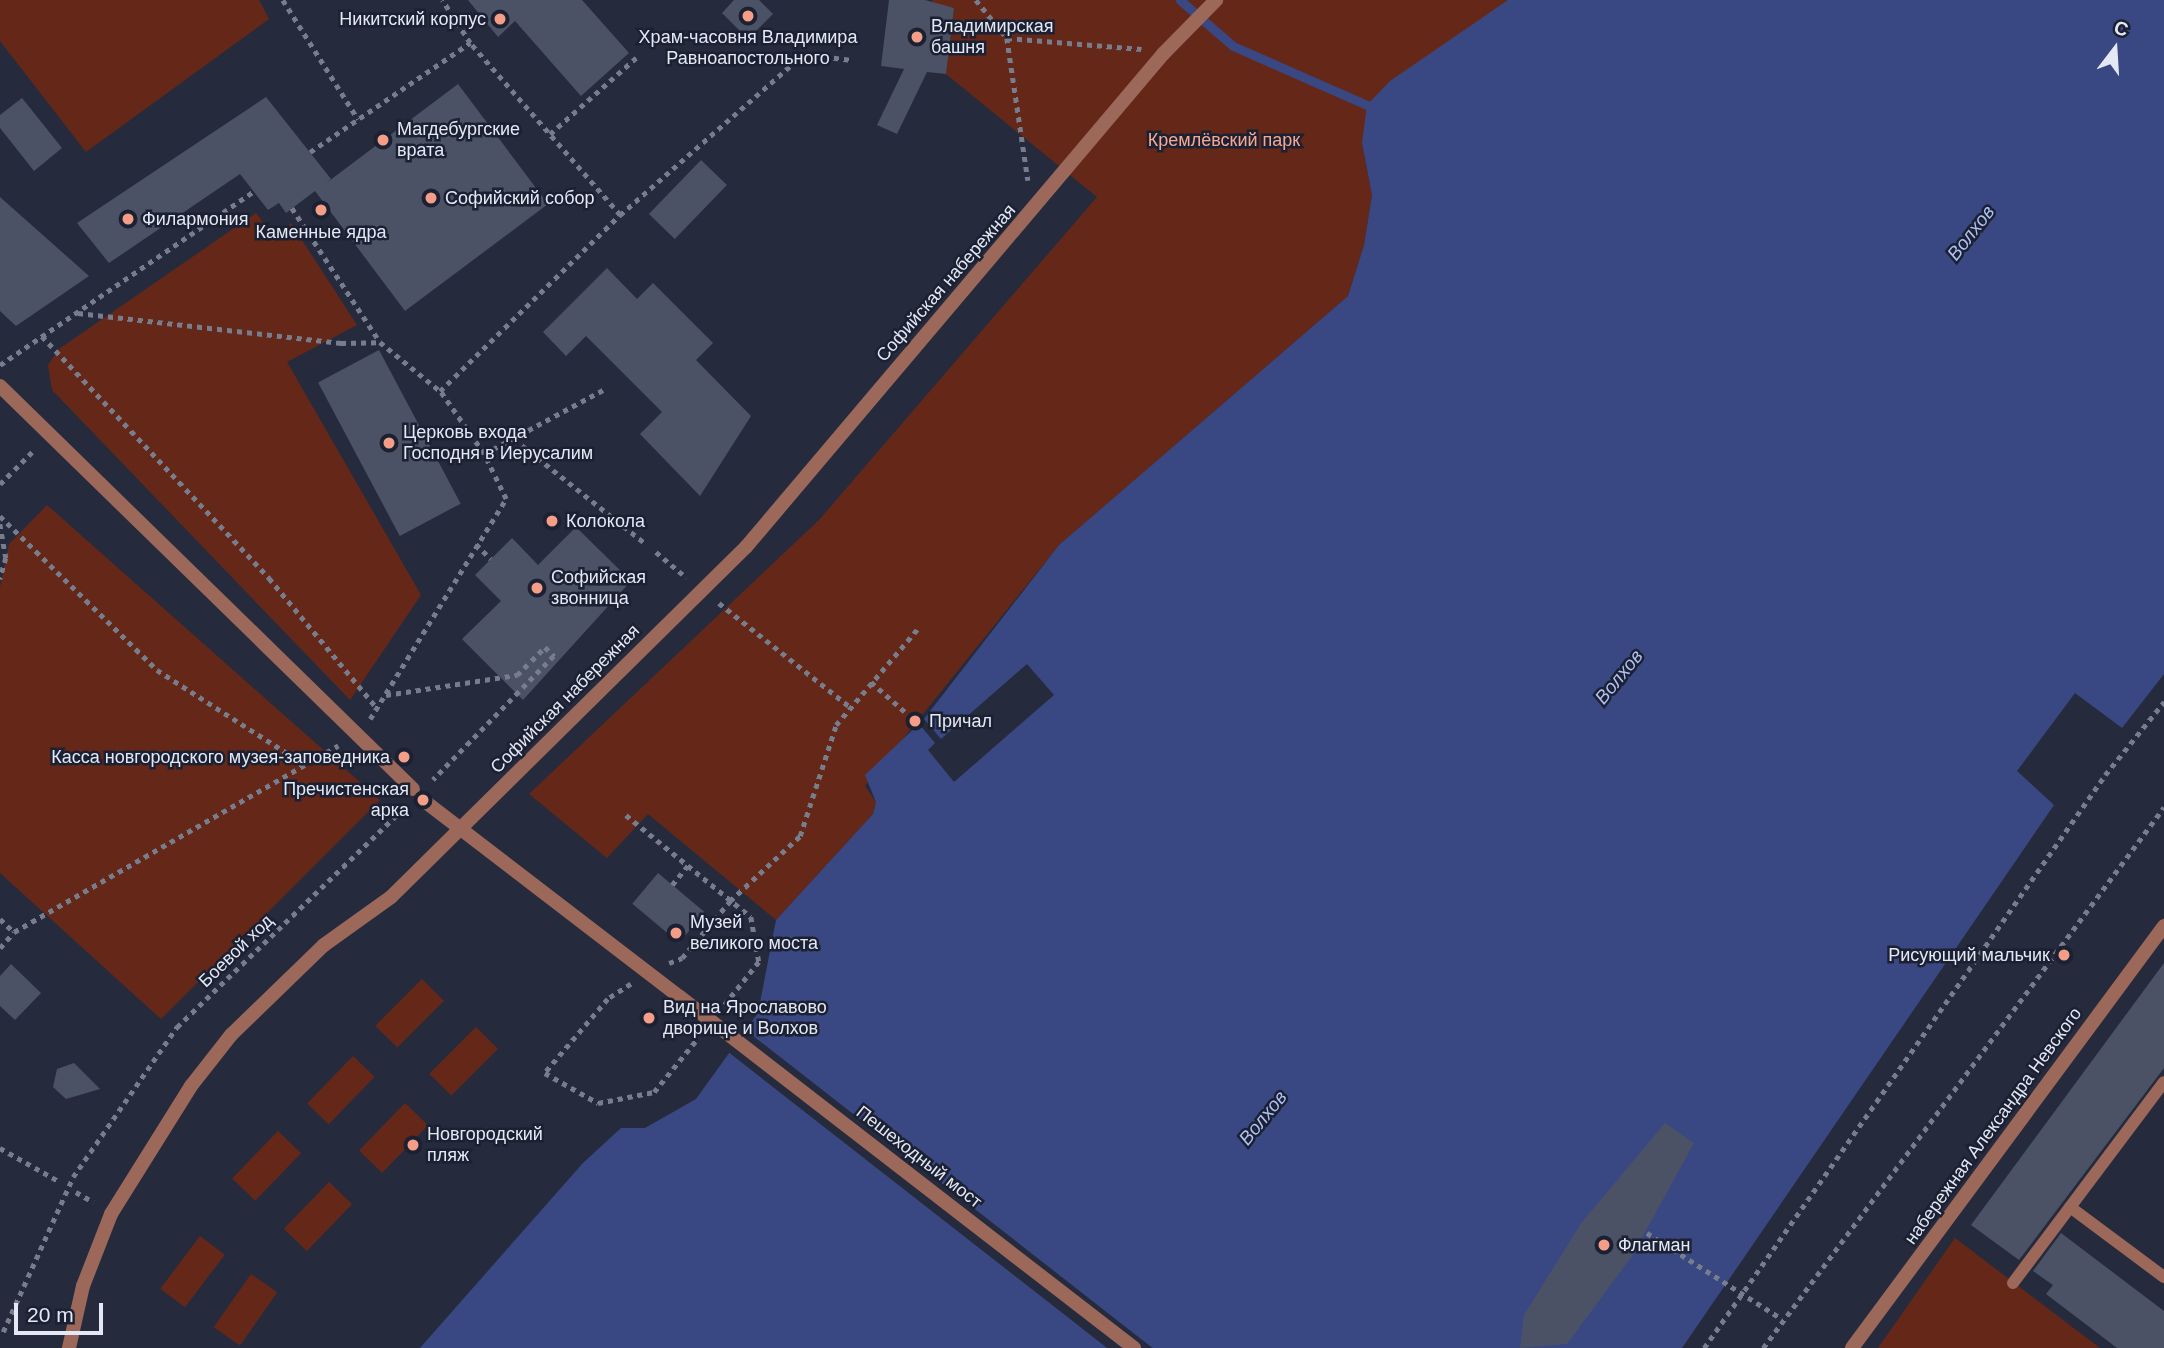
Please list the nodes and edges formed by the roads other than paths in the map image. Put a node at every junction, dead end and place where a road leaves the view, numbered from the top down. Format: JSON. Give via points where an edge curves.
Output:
{"nodes":[{"id":1,"x":1216,"y":0,"type":"edge"},
{"id":2,"x":0,"y":386,"type":"edge"},
{"id":3,"x":460,"y":830,"type":"junction"},
{"id":4,"x":2164,"y":926,"type":"edge"},
{"id":5,"x":2164,"y":1082,"type":"edge"},
{"id":6,"x":2070,"y":1207,"type":"junction"},
{"id":7,"x":2164,"y":1277,"type":"edge"},
{"id":8,"x":2013,"y":1283,"type":"dead end"},
{"id":9,"x":69,"y":1348,"type":"edge"},
{"id":10,"x":1134,"y":1348,"type":"edge"},
{"id":11,"x":1852,"y":1348,"type":"edge"}],
"edges":[{"from":1,"to":3,"type":"street","name":"Софийская набережная","via":[[1163,54],[703,590]]},
{"from":2,"to":3,"type":"street","name":"Пешеходный мост"},
{"from":3,"to":9,"type":"street","name":"Софийская набережная","via":[[391,897],[276,988],[191,1086],[111,1213],[83,1286]]},
{"from":3,"to":10,"type":"street","name":"Пешеходный мост","bridge":true},
{"from":4,"to":11,"type":"street","name":"набережная Александра Невского"},
{"from":5,"to":6,"type":"lane"},
{"from":6,"to":7,"type":"lane"},
{"from":6,"to":8,"type":"lane"}]}
